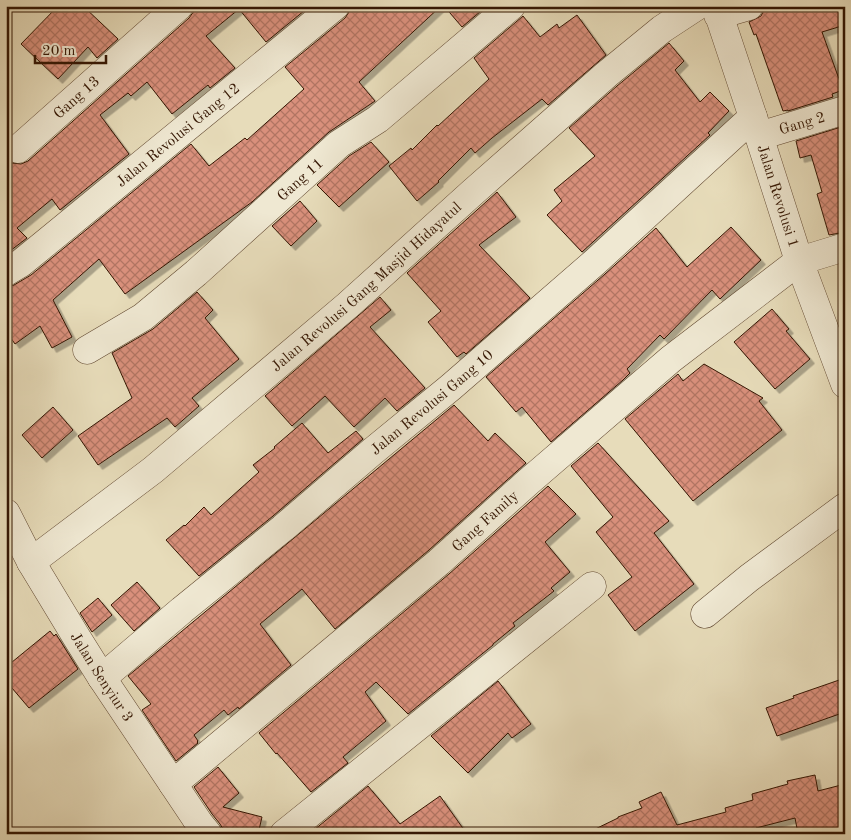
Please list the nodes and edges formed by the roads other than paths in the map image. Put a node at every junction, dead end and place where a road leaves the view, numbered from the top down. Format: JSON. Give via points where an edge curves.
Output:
{"nodes":[{"id":1,"x":179,"y":6,"type":"edge"},
{"id":2,"x":335,"y":6,"type":"edge"},
{"id":3,"x":510,"y":6,"type":"edge"},
{"id":4,"x":749,"y":6,"type":"edge"},
{"id":5,"x":710,"y":9,"type":"edge"},
{"id":6,"x":845,"y":110,"type":"edge"},
{"id":7,"x":756,"y":127,"type":"junction"},
{"id":8,"x":18,"y":149,"type":"dead end"},
{"id":9,"x":845,"y":247,"type":"edge"},
{"id":10,"x":799,"y":261,"type":"junction"},
{"id":11,"x":14,"y":267,"type":"edge"},
{"id":12,"x":87,"y":350,"type":"dead end"},
{"id":13,"x":845,"y":384,"type":"edge"},
{"id":14,"x":845,"y":507,"type":"edge"},
{"id":15,"x":6,"y":513,"type":"edge"},
{"id":16,"x":31,"y":562,"type":"junction"},
{"id":17,"x":592,"y":586,"type":"dead end"},
{"id":18,"x":705,"y":614,"type":"dead end"},
{"id":19,"x":102,"y":678,"type":"junction"},
{"id":20,"x":173,"y":784,"type":"junction"},
{"id":21,"x":208,"y":834,"type":"edge"},
{"id":22,"x":284,"y":834,"type":"edge"}],
"edges":[{"from":1,"to":8,"type":"street","name":"Gang 13"},
{"from":2,"to":11,"type":"street","name":"Jalan Revolusi Gang 12"},
{"from":3,"to":12,"type":"street","name":"Gang 11","via":[[378,119],[339,144],[143,317]]},
{"from":4,"to":5,"type":"street","name":"Jalan Revolusi Gang Masjid Hidayatul"},
{"from":5,"to":7,"type":"street","name":"Jalan Revolusi 1"},
{"from":5,"to":16,"type":"street","name":"Jalan Revolusi Gang Masjid Hidayatul","via":[[662,29],[607,74],[348,305],[153,470]]},
{"from":6,"to":7,"type":"street","name":"Gang 2"},
{"from":7,"to":10,"type":"street","name":"Jalan Revolusi 1"},
{"from":7,"to":19,"type":"street","name":"Jalan Revolusi Gang 10","via":[[452,387]]},
{"from":9,"to":10,"type":"street"},
{"from":10,"to":13,"type":"street","name":"Jalan Revolusi 1"},
{"from":10,"to":20,"type":"street","name":"Gang Family","via":[[671,359],[439,562]]},
{"from":14,"to":18,"type":"street"},
{"from":15,"to":16,"type":"street","name":"Jalan Senyiur 3"},
{"from":16,"to":19,"type":"street","name":"Jalan Senyiur 3"},
{"from":17,"to":22,"type":"street"},
{"from":19,"to":20,"type":"street","name":"Jalan Senyiur 3"},
{"from":20,"to":21,"type":"street","name":"Jalan Senyiur 3"}]}
